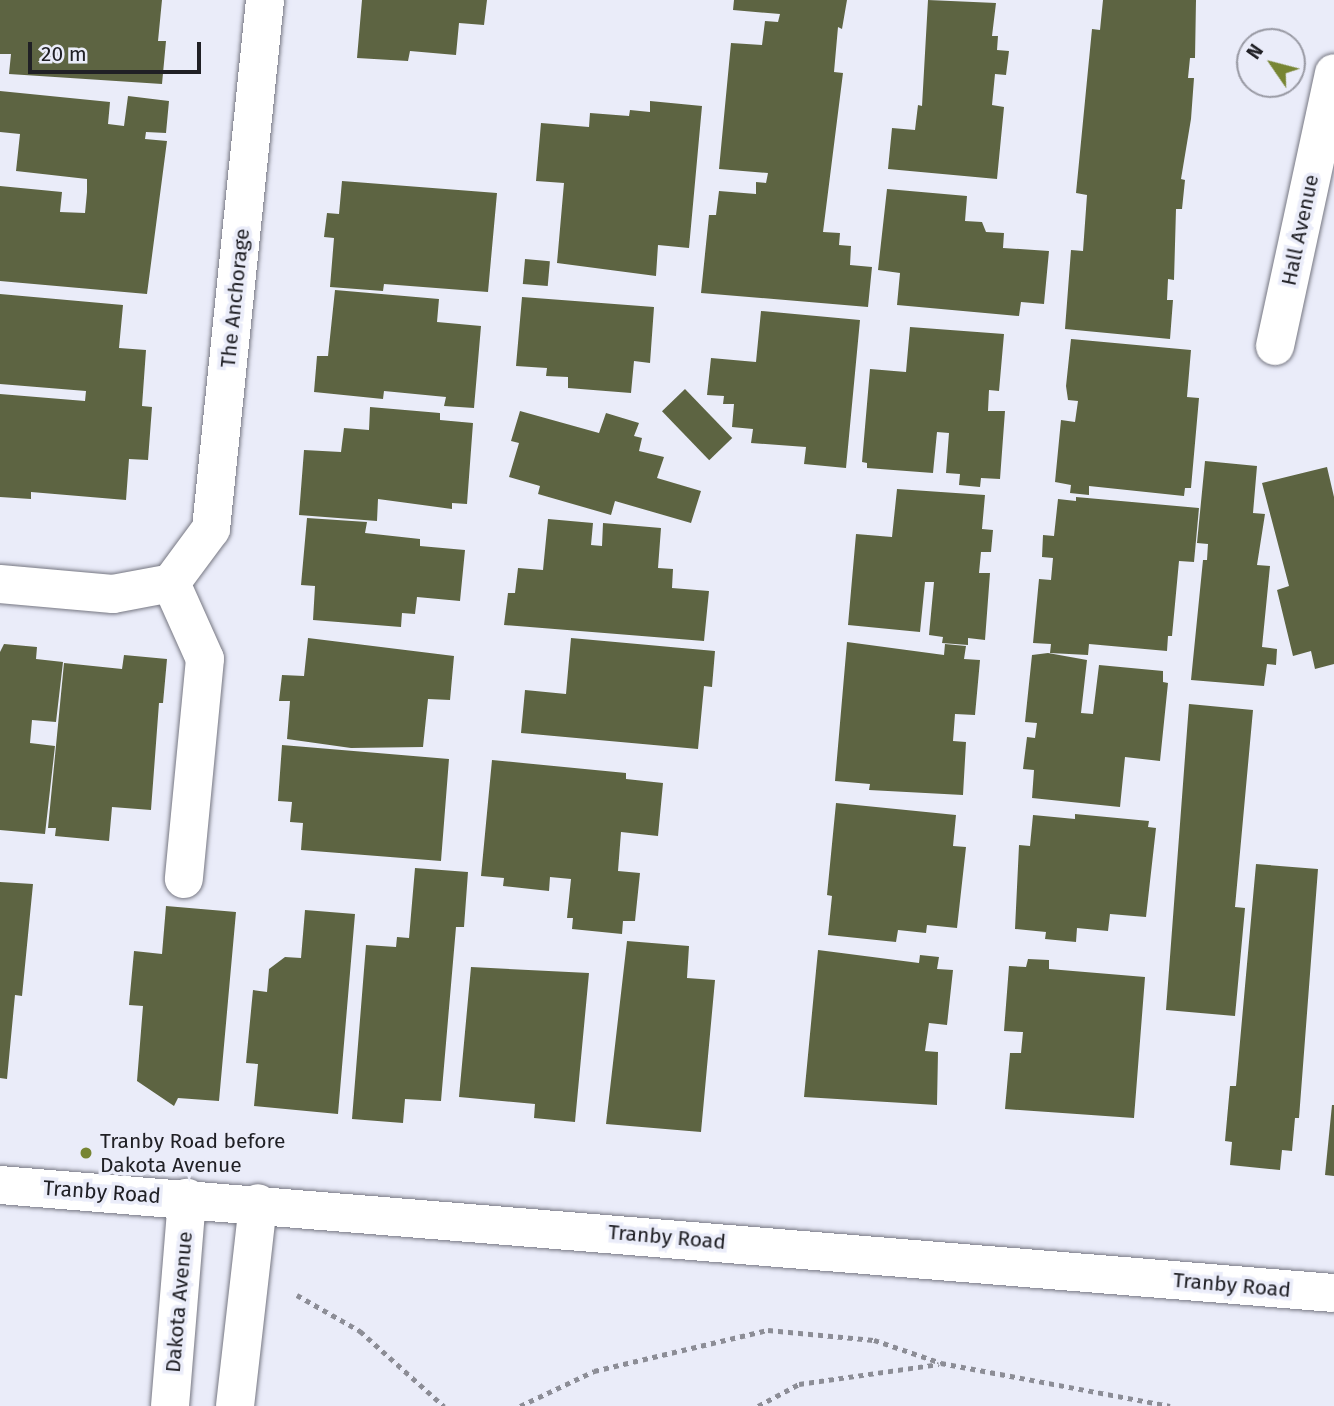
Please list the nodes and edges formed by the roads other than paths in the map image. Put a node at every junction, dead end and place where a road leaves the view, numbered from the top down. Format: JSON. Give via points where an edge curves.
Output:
{"nodes":[{"id":1,"x":265,"y":0,"type":"edge"},
{"id":2,"x":1334,"y":73,"type":"edge"},
{"id":3,"x":1275,"y":346,"type":"dead end"},
{"id":4,"x":171,"y":583,"type":"junction"},
{"id":5,"x":0,"y":584,"type":"edge"},
{"id":6,"x":184,"y":878,"type":"dead end"},
{"id":7,"x":0,"y":1185,"type":"edge"},
{"id":8,"x":187,"y":1198,"type":"junction"},
{"id":9,"x":258,"y":1203,"type":"junction"},
{"id":10,"x":1334,"y":1293,"type":"edge"},
{"id":11,"x":170,"y":1406,"type":"edge"},
{"id":12,"x":235,"y":1406,"type":"edge"}],
"edges":[{"from":1,"to":4,"type":"street","name":"The Anchorage","via":[[211,529]]},
{"from":2,"to":3,"type":"street","name":"Hall Avenue"},
{"from":4,"to":5,"type":"street","via":[[113,594]]},
{"from":4,"to":6,"type":"street","via":[[205,659]]},
{"from":7,"to":8,"type":"street","name":"Tranby Road"},
{"from":8,"to":9,"type":"street","name":"Tranby Road"},
{"from":8,"to":11,"type":"street","name":"Dakota Avenue"},
{"from":9,"to":10,"type":"street","name":"Tranby Road"},
{"from":9,"to":12,"type":"street"}]}
